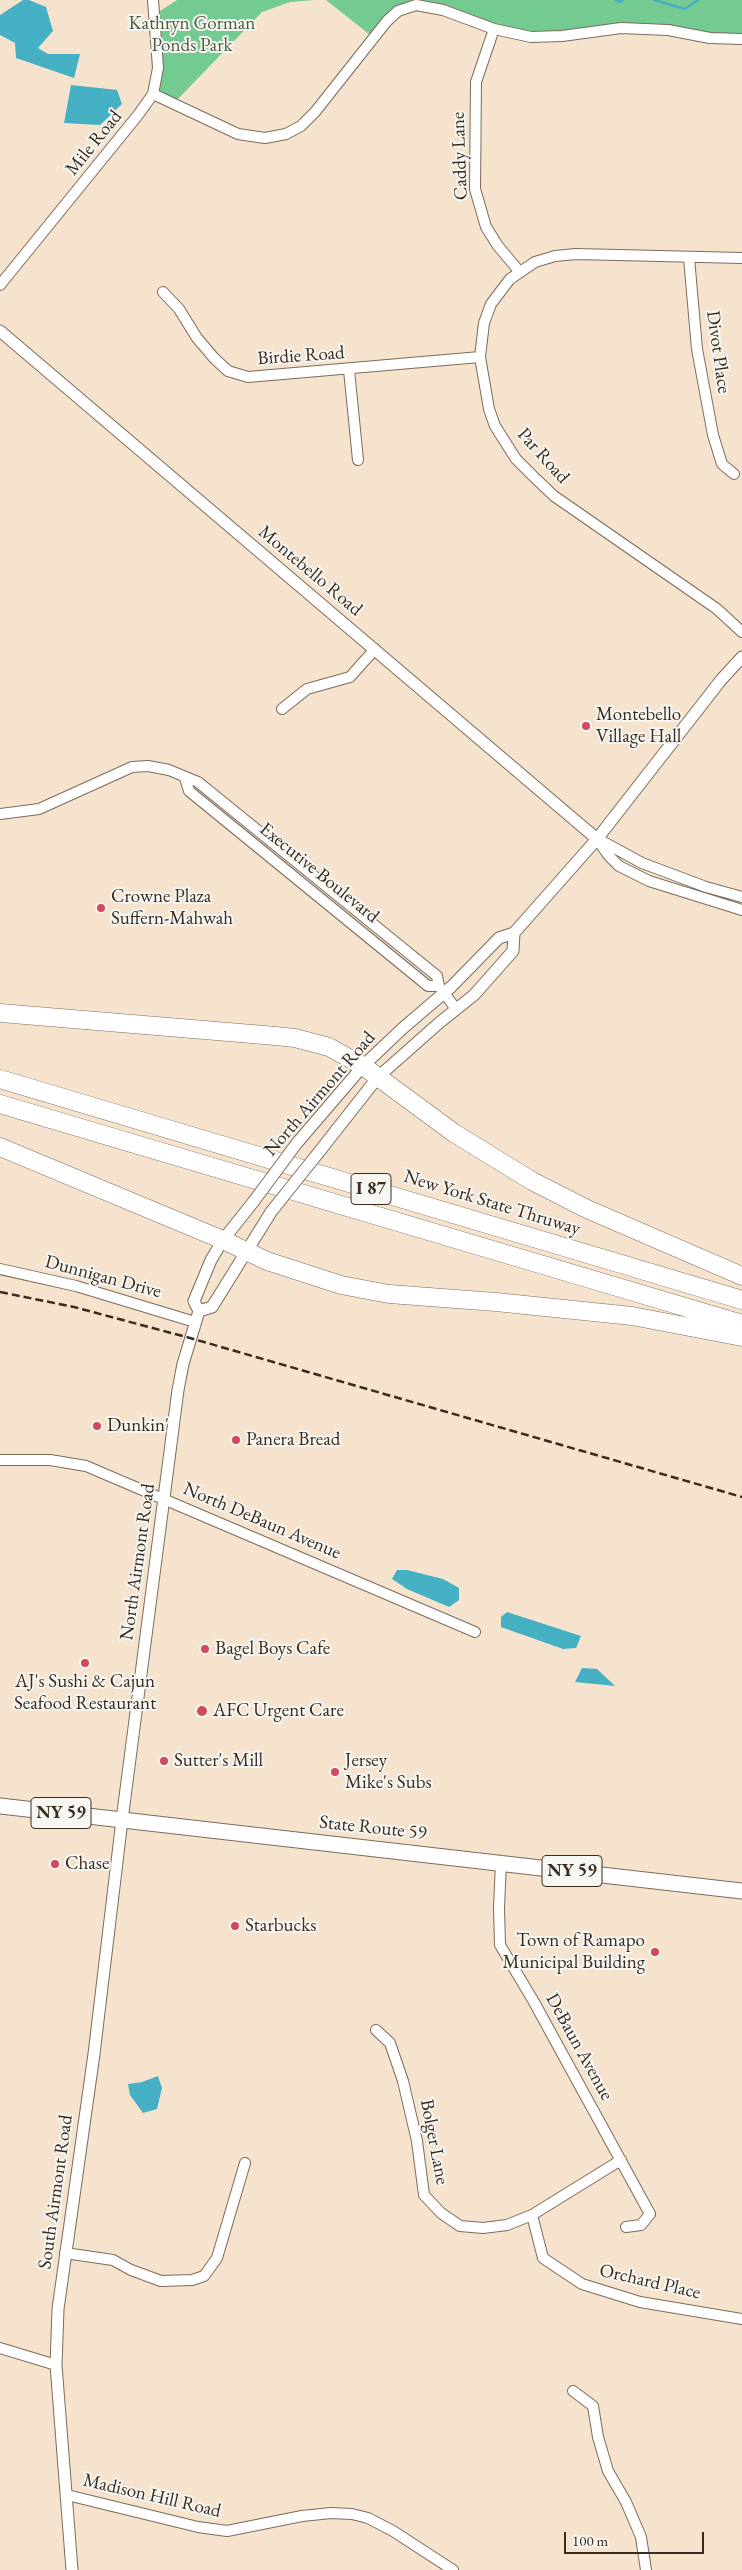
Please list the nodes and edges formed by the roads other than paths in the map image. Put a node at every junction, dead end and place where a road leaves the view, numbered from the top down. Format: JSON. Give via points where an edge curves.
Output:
{"nodes":[{"id":1,"x":152,"y":0,"type":"edge"},
{"id":2,"x":494,"y":30,"type":"junction"},
{"id":3,"x":742,"y":39,"type":"edge"},
{"id":4,"x":153,"y":94,"type":"junction"},
{"id":5,"x":689,"y":258,"type":"junction"},
{"id":6,"x":742,"y":258,"type":"edge"},
{"id":7,"x":519,"y":272,"type":"junction"},
{"id":8,"x":0,"y":286,"type":"edge"},
{"id":9,"x":163,"y":292,"type":"dead end"},
{"id":10,"x":0,"y":332,"type":"edge"},
{"id":11,"x":480,"y":357,"type":"junction"},
{"id":12,"x":349,"y":370,"type":"junction"},
{"id":13,"x":358,"y":460,"type":"dead end"},
{"id":14,"x":734,"y":474,"type":"dead end"},
{"id":15,"x":742,"y":632,"type":"edge"},
{"id":16,"x":374,"y":649,"type":"junction"},
{"id":17,"x":742,"y":657,"type":"edge"},
{"id":18,"x":282,"y":709,"type":"dead end"},
{"id":19,"x":0,"y":814,"type":"edge"},
{"id":20,"x":597,"y":839,"type":"junction"},
{"id":21,"x":727,"y":894,"type":"junction"},
{"id":22,"x":742,"y":897,"type":"edge"},
{"id":23,"x":724,"y":905,"type":"junction"},
{"id":24,"x":742,"y":910,"type":"edge"},
{"id":25,"x":514,"y":934,"type":"junction"},
{"id":26,"x":442,"y":989,"type":"junction"},
{"id":27,"x":456,"y":1009,"type":"junction"},
{"id":28,"x":0,"y":1013,"type":"edge"},
{"id":29,"x":363,"y":1066,"type":"junction"},
{"id":30,"x":378,"y":1077,"type":"junction"},
{"id":31,"x":0,"y":1079,"type":"edge"},
{"id":32,"x":0,"y":1104,"type":"edge"},
{"id":33,"x":0,"y":1147,"type":"edge"},
{"id":34,"x":223,"y":1240,"type":"junction"},
{"id":35,"x":245,"y":1251,"type":"junction"},
{"id":36,"x":0,"y":1270,"type":"edge"},
{"id":37,"x":742,"y":1276,"type":"edge"},
{"id":38,"x":742,"y":1300,"type":"edge"},
{"id":39,"x":197,"y":1316,"type":"junction"},
{"id":40,"x":742,"y":1324,"type":"edge"},
{"id":41,"x":742,"y":1337,"type":"edge"},
{"id":42,"x":0,"y":1460,"type":"edge"},
{"id":43,"x":164,"y":1499,"type":"junction"},
{"id":44,"x":475,"y":1632,"type":"dead end"},
{"id":45,"x":0,"y":1806,"type":"edge"},
{"id":46,"x":122,"y":1820,"type":"junction"},
{"id":47,"x":502,"y":1862,"type":"junction"},
{"id":48,"x":742,"y":1891,"type":"edge"},
{"id":49,"x":376,"y":2030,"type":"dead end"},
{"id":50,"x":621,"y":2160,"type":"junction"},
{"id":51,"x":245,"y":2163,"type":"dead end"},
{"id":52,"x":532,"y":2214,"type":"junction"},
{"id":53,"x":626,"y":2227,"type":"dead end"},
{"id":54,"x":65,"y":2254,"type":"junction"},
{"id":55,"x":742,"y":2319,"type":"edge"},
{"id":56,"x":0,"y":2348,"type":"edge"},
{"id":57,"x":56,"y":2365,"type":"junction"},
{"id":58,"x":573,"y":2391,"type":"dead end"},
{"id":59,"x":67,"y":2495,"type":"junction"},
{"id":60,"x":72,"y":2570,"type":"edge"},
{"id":61,"x":453,"y":2570,"type":"edge"},
{"id":62,"x":646,"y":2570,"type":"edge"}],
"edges":[{"from":1,"to":4,"type":"street","name":"Mile Road","via":[[158,68]]},
{"from":2,"to":3,"type":"street","via":[[531,37],[621,28]]},
{"from":2,"to":4,"type":"street","via":[[443,10],[416,5],[398,10],[301,126],[286,134],[265,138],[238,134]]},
{"from":2,"to":7,"type":"street","name":"Caddy Lane","via":[[476,82],[475,189],[486,227]]},
{"from":4,"to":8,"type":"street","name":"Mile Road"},
{"from":5,"to":6,"type":"street","name":"Par Road"},
{"from":5,"to":7,"type":"street","name":"Par Road","via":[[576,254],[535,262]]},
{"from":5,"to":14,"type":"street","name":"Divot Place","via":[[697,349],[713,435],[722,464]]},
{"from":7,"to":11,"type":"street","name":"Par Road","via":[[491,304],[484,323]]},
{"from":9,"to":12,"type":"street","name":"Birdie Road","via":[[179,309],[197,338],[228,371],[248,377]]},
{"from":10,"to":16,"type":"street","name":"Montebello Road"},
{"from":11,"to":12,"type":"street","name":"Birdie Road"},
{"from":11,"to":15,"type":"street","name":"Par Road","via":[[495,426],[516,459],[554,496],[717,609]]},
{"from":12,"to":13,"type":"street"},
{"from":16,"to":18,"type":"street","via":[[350,677],[307,689]]},
{"from":16,"to":20,"type":"street","name":"Montebello Road"},
{"from":17,"to":20,"type":"street","name":"North Airmont Road"},
{"from":19,"to":26,"type":"street","name":"Executive Boulevard","via":[[39,808],[68,798],[132,767],[169,770],[198,782],[438,976]]},
{"from":20,"to":21,"type":"street","via":[[642,863]]},
{"from":20,"to":23,"type":"street","via":[[619,866],[649,882]]},
{"from":20,"to":25,"type":"street","name":"North Airmont Road"},
{"from":21,"to":22,"type":"street"},
{"from":21,"to":23,"type":"street"},
{"from":23,"to":24,"type":"street"},
{"from":25,"to":26,"type":"street","name":"North Airmont Road","via":[[499,938]]},
{"from":25,"to":27,"type":"street","name":"North Airmont Road","via":[[513,951],[474,995]]},
{"from":26,"to":27,"type":"street","name":"Executive Boulevard"},
{"from":26,"to":29,"type":"street","name":"North Airmont Road"},
{"from":27,"to":30,"type":"street","name":"North Airmont Road"},
{"from":28,"to":29,"type":"highway","via":[[295,1038],[328,1047]]},
{"from":29,"to":30,"type":"highway"},
{"from":29,"to":34,"type":"street","name":"North Airmont Road","bridge":true,"via":[[297,1143]]},
{"from":30,"to":35,"type":"street","name":"North Airmont Road","bridge":true,"via":[[271,1212]]},
{"from":30,"to":37,"type":"highway","via":[[454,1133],[525,1177]]},
{"from":31,"to":38,"type":"highway","name":"New York State Thruway","number":"I 87"},
{"from":32,"to":40,"type":"highway","number":"I 87"},
{"from":33,"to":34,"type":"highway"},
{"from":34,"to":35,"type":"highway"},
{"from":34,"to":39,"type":"street","name":"North Airmont Road","via":[[194,1301]]},
{"from":35,"to":39,"type":"street","name":"North Airmont Road","via":[[212,1307]]},
{"from":35,"to":41,"type":"highway","via":[[292,1271],[366,1291],[602,1313]]},
{"from":36,"to":39,"type":"street","name":"Dunnigan Drive"},
{"from":39,"to":43,"type":"street","name":"North Airmont Road","via":[[178,1390]]},
{"from":42,"to":43,"type":"street","name":"North DeBaun Avenue","via":[[50,1460],[86,1466]]},
{"from":43,"to":44,"type":"street","name":"North DeBaun Avenue"},
{"from":43,"to":46,"type":"street","name":"North Airmont Road"},
{"from":45,"to":46,"type":"main road","name":"State Route 59","number":"NY 59"},
{"from":46,"to":47,"type":"main road","name":"State Route 59","number":"NY 59"},
{"from":46,"to":54,"type":"street","name":"South Airmont Road","via":[[94,2054]]},
{"from":47,"to":48,"type":"main road","name":"State Route 59","number":"NY 59"},
{"from":47,"to":50,"type":"street","name":"DeBaun Avenue","via":[[500,1945]]},
{"from":49,"to":52,"type":"street","name":"Bolger Lane","via":[[390,2043],[403,2081],[417,2141],[424,2195],[460,2226],[484,2228],[507,2225]]},
{"from":50,"to":52,"type":"street","name":"Bolger Lane"},
{"from":50,"to":53,"type":"street","name":"DeBaun Avenue","via":[[650,2214],[641,2225]]},
{"from":51,"to":54,"type":"street","via":[[217,2258],[204,2276],[192,2280],[161,2281],[113,2260]]},
{"from":52,"to":55,"type":"street","name":"Orchard Place","via":[[543,2258],[582,2284],[640,2302]]},
{"from":54,"to":57,"type":"street","name":"South Airmont Road","via":[[58,2309]]},
{"from":56,"to":57,"type":"street"},
{"from":57,"to":59,"type":"street","name":"South Airmont Road"},
{"from":58,"to":62,"type":"street","via":[[593,2406],[608,2471],[641,2537]]},
{"from":59,"to":60,"type":"street","name":"South Airmont Road"},
{"from":59,"to":61,"type":"street","name":"Madison Hill Road","via":[[227,2531],[302,2516],[352,2514],[368,2518],[392,2531]]}]}
